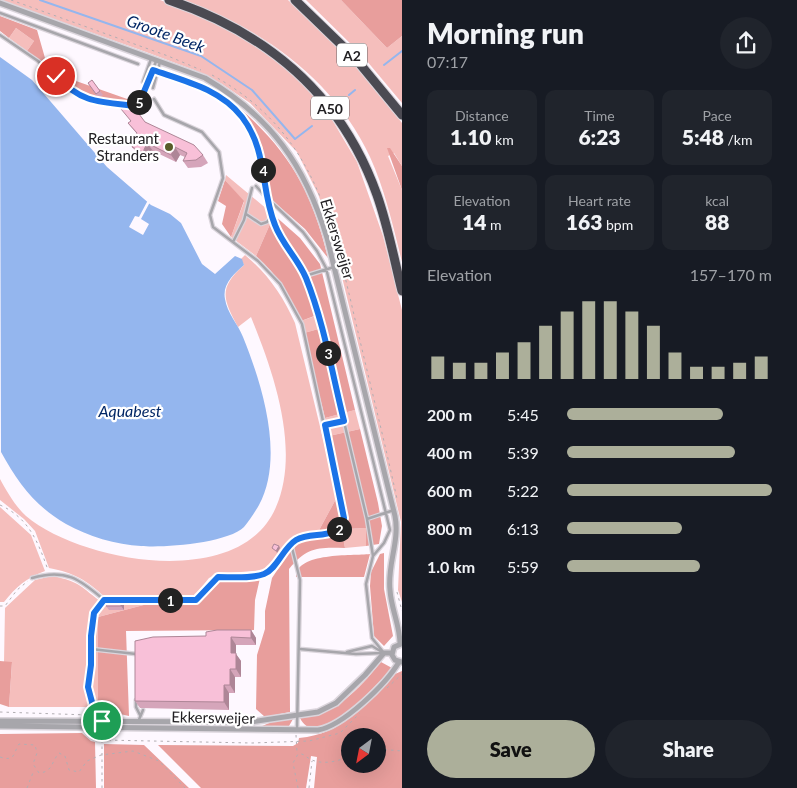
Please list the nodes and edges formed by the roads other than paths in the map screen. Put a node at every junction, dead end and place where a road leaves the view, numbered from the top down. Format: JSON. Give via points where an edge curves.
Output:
{"nodes":[{"id":1,"x":169,"y":0,"type":"edge"},
{"id":2,"x":295,"y":0,"type":"edge"},
{"id":3,"x":0,"y":3,"type":"edge"},
{"id":4,"x":0,"y":13,"type":"edge"},
{"id":5,"x":0,"y":35,"type":"edge"},
{"id":6,"x":156,"y":59,"type":"junction"},
{"id":7,"x":138,"y":64,"type":"dead end"},
{"id":8,"x":155,"y":70,"type":"junction"},
{"id":9,"x":143,"y":82,"type":"dead end"},
{"id":10,"x":153,"y":88,"type":"dead end"},
{"id":11,"x":154,"y":99,"type":"dead end"},
{"id":12,"x":402,"y":116,"type":"edge"},
{"id":13,"x":266,"y":197,"type":"junction"},
{"id":14,"x":246,"y":214,"type":"junction"},
{"id":15,"x":272,"y":215,"type":"junction"},
{"id":16,"x":233,"y":242,"type":"junction"},
{"id":17,"x":334,"y":266,"type":"junction"},
{"id":18,"x":326,"y":268,"type":"junction"},
{"id":19,"x":305,"y":276,"type":"junction"},
{"id":20,"x":402,"y":291,"type":"edge"},
{"id":21,"x":344,"y":421,"type":"junction"},
{"id":22,"x":325,"y":425,"type":"junction"},
{"id":23,"x":394,"y":510,"type":"junction"},
{"id":24,"x":386,"y":511,"type":"junction"},
{"id":25,"x":367,"y":519,"type":"junction"},
{"id":26,"x":291,"y":544,"type":"junction"},
{"id":27,"x":373,"y":556,"type":"junction"},
{"id":28,"x":32,"y":578,"type":"road end"},
{"id":29,"x":104,"y":600,"type":"junction"},
{"id":30,"x":401,"y":644,"type":"edge"},
{"id":31,"x":91,"y":649,"type":"junction"},
{"id":32,"x":300,"y":649,"type":"junction"},
{"id":33,"x":345,"y":652,"type":"junction"},
{"id":34,"x":384,"y":652,"type":"junction"},
{"id":35,"x":392,"y":653,"type":"junction"},
{"id":36,"x":136,"y":661,"type":"edge"},
{"id":37,"x":400,"y":662,"type":"edge"},
{"id":38,"x":136,"y":692,"type":"edge"},
{"id":39,"x":143,"y":710,"type":"dead end"},
{"id":40,"x":299,"y":714,"type":"junction"},
{"id":41,"x":139,"y":717,"type":"junction"},
{"id":42,"x":0,"y":721,"type":"edge"},
{"id":43,"x":97,"y":721,"type":"junction"},
{"id":44,"x":0,"y":726,"type":"edge"},
{"id":45,"x":138,"y":728,"type":"junction"},
{"id":46,"x":297,"y":731,"type":"junction"}],
"edges":[{"from":1,"to":20,"type":"highway","number":"A50","via":[[212,16],[270,49],[310,83],[349,135],[377,196]]},
{"from":2,"to":12,"type":"highway","number":"A2","via":[[355,58]]},
{"from":3,"to":6,"type":"street","name":"Ekkersweijer"},
{"from":4,"to":7,"type":"lane"},
{"from":5,"to":8,"type":"lane","via":[[38,61],[70,91],[87,99],[138,106]]},
{"from":6,"to":8,"type":"lane"},
{"from":6,"to":9,"type":"lane"},
{"from":6,"to":17,"type":"street","name":"Ekkersweijer","via":[[205,78],[229,92],[273,132],[300,170],[318,208]]},
{"from":8,"to":10,"type":"lane"},
{"from":8,"to":13,"type":"lane","via":[[208,90],[242,117],[259,146]]},
{"from":11,"to":16,"type":"lane","via":[[164,115],[202,132],[219,152],[223,178],[210,220],[213,227]]},
{"from":13,"to":14,"type":"lane","via":[[254,187]]},
{"from":13,"to":15,"type":"lane"},
{"from":13,"to":18,"type":"lane","via":[[303,232]]},
{"from":14,"to":15,"type":"lane","via":[[261,224]]},
{"from":14,"to":16,"type":"lane"},
{"from":15,"to":19,"type":"lane","via":[[275,226]]},
{"from":16,"to":22,"type":"lane","via":[[280,284],[302,324]]},
{"from":17,"to":18,"type":"lane"},
{"from":17,"to":23,"type":"street","name":"Ekkersweijer"},
{"from":18,"to":19,"type":"lane"},
{"from":18,"to":24,"type":"lane"},
{"from":19,"to":21,"type":"lane","via":[[320,320]]},
{"from":21,"to":22,"type":"lane"},
{"from":21,"to":25,"type":"lane"},
{"from":22,"to":26,"type":"lane","via":[[344,518],[342,526],[335,532],[296,540]]},
{"from":23,"to":24,"type":"lane"},
{"from":23,"to":30,"type":"street","name":"Ekkersweijer","via":[[397,528],[390,565],[390,591]]},
{"from":24,"to":25,"type":"lane"},
{"from":24,"to":27,"type":"lane","via":[[390,530]]},
{"from":25,"to":27,"type":"lane"},
{"from":26,"to":29,"type":"lane","via":[[267,573],[218,577],[196,600]]},
{"from":26,"to":32,"type":"lane","via":[[300,580]]},
{"from":27,"to":34,"type":"lane","via":[[366,584],[372,638]]},
{"from":28,"to":29,"type":"lane","via":[[50,573],[69,576],[86,584]]},
{"from":29,"to":31,"type":"lane","via":[[94,613]]},
{"from":30,"to":35,"type":"street","via":[[394,647]]},
{"from":31,"to":36,"type":"lane","via":[[136,653]]},
{"from":31,"to":43,"type":"lane","via":[[88,687]]},
{"from":32,"to":33,"type":"lane"},
{"from":32,"to":40,"type":"lane"},
{"from":33,"to":34,"type":"lane"},
{"from":33,"to":34,"type":"lane","via":[[372,646]]},
{"from":34,"to":35,"type":"street"},
{"from":34,"to":40,"type":"street","name":"Ekkersweijer","via":[[366,675],[336,703],[318,712]]},
{"from":35,"to":37,"type":"street"},
{"from":37,"to":46,"type":"street","name":"Ekkersweijer","via":[[340,722],[328,728]]},
{"from":38,"to":41,"type":"lane"},
{"from":39,"to":41,"type":"lane"},
{"from":40,"to":41,"type":"street","name":"Ekkersweijer","via":[[251,722]]},
{"from":40,"to":46,"type":"lane"},
{"from":41,"to":43,"type":"street","name":"Ekkersweijer"},
{"from":41,"to":45,"type":"lane"},
{"from":42,"to":43,"type":"street","name":"Ekkersweijer"},
{"from":44,"to":45,"type":"street","name":"Ekkersweijer"},
{"from":45,"to":46,"type":"street","name":"Ekkersweijer"}]}
